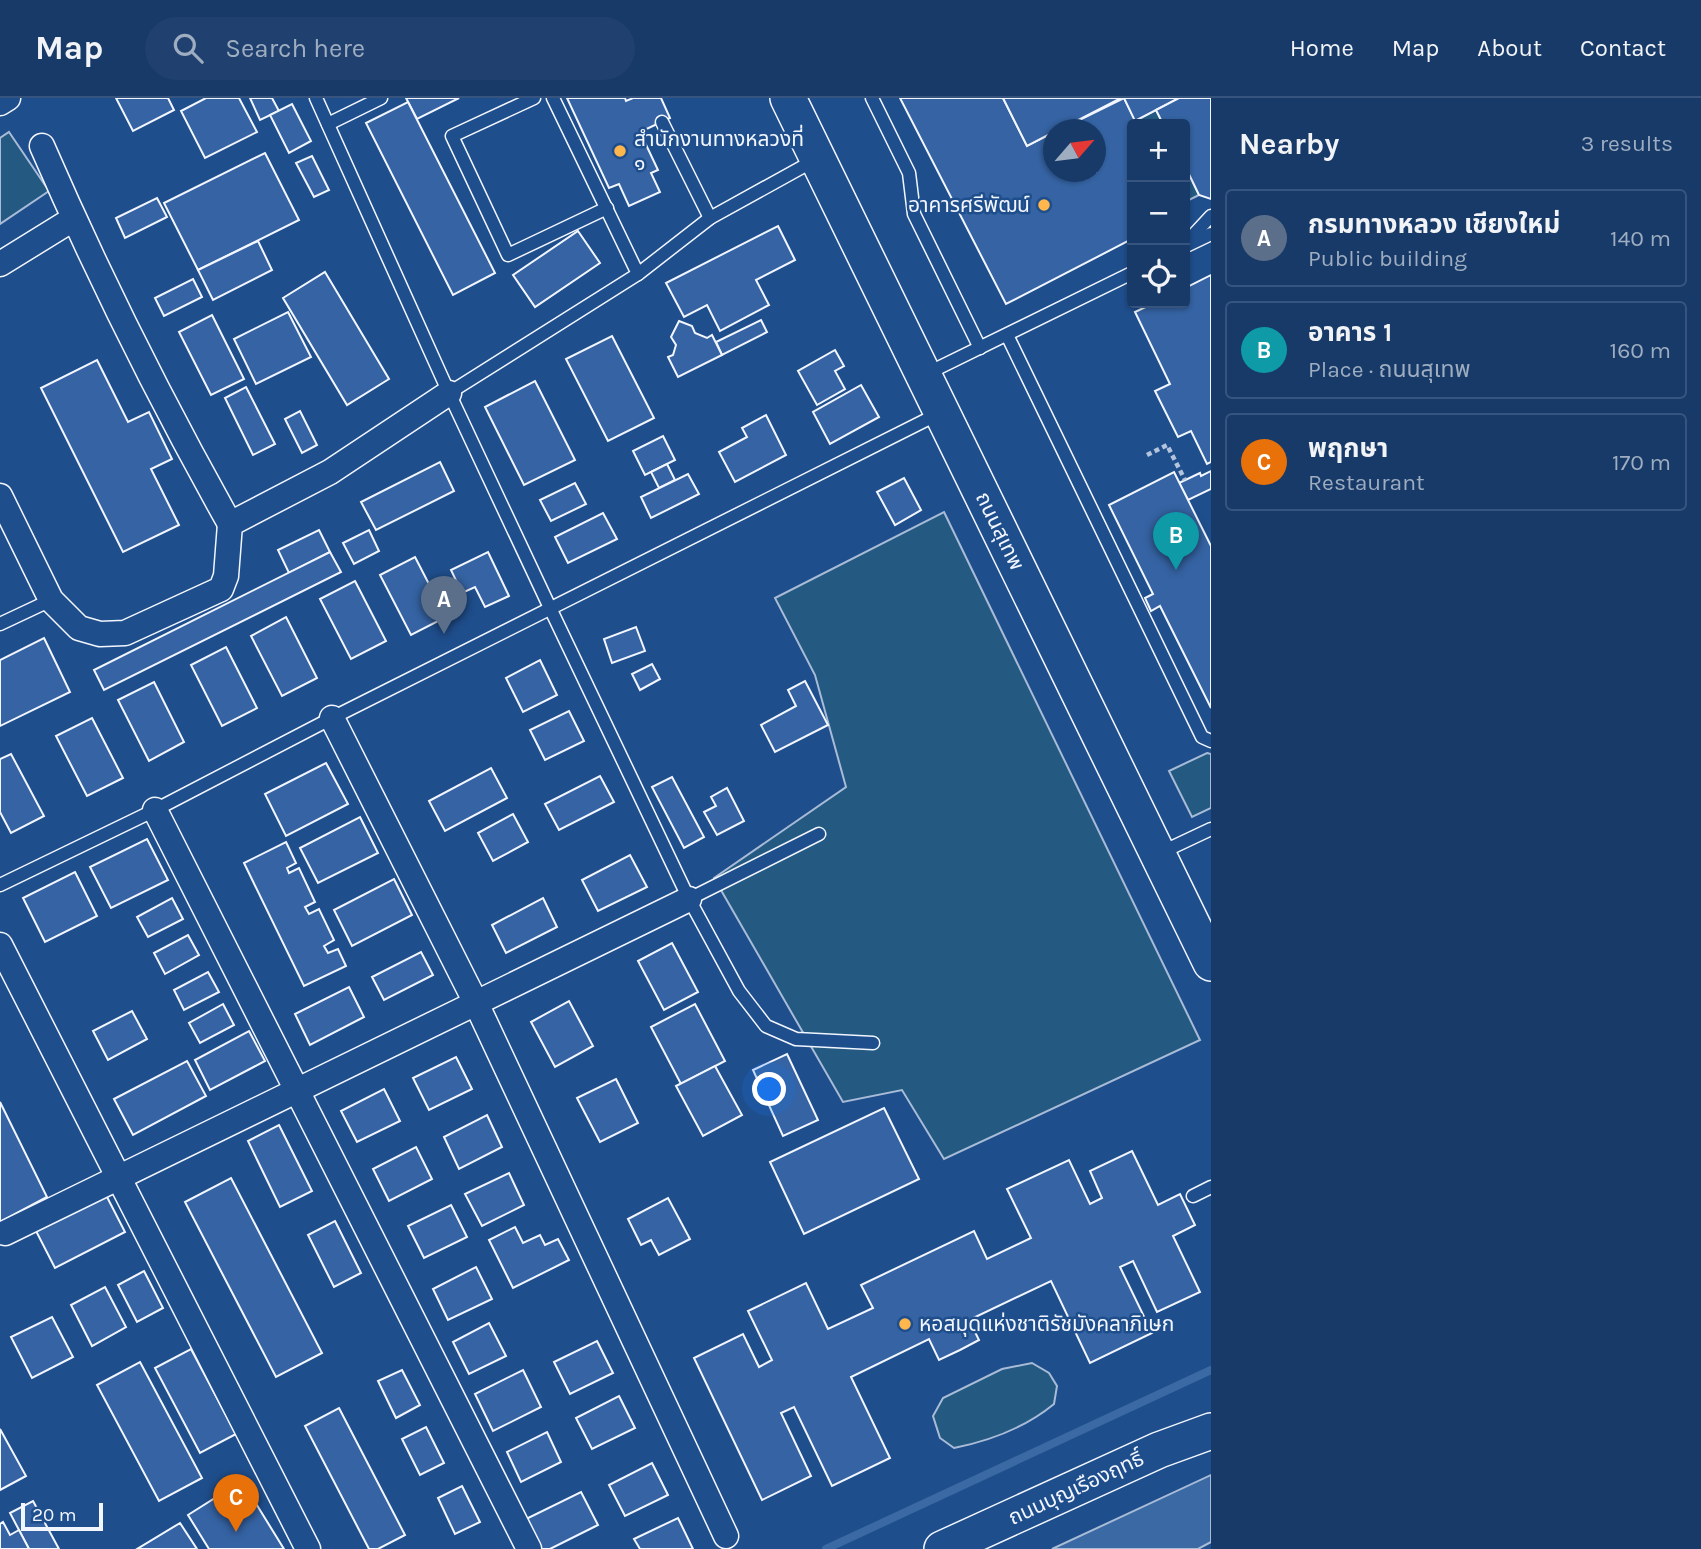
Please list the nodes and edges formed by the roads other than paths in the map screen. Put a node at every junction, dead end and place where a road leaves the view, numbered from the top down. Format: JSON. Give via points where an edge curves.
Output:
{"nodes":[{"id":1,"x":8,"y":98,"type":"edge"},
{"id":2,"x":316,"y":98,"type":"edge"},
{"id":3,"x":381,"y":98,"type":"edge"},
{"id":4,"x":534,"y":98,"type":"edge"},
{"id":5,"x":553,"y":98,"type":"edge"},
{"id":6,"x":788,"y":98,"type":"edge"},
{"id":7,"x":872,"y":98,"type":"edge"},
{"id":8,"x":0,"y":103,"type":"edge"},
{"id":9,"x":662,"y":122,"type":"dead end"},
{"id":10,"x":328,"y":124,"type":"junction"},
{"id":11,"x":42,"y":146,"type":"dead end"},
{"id":12,"x":818,"y":158,"type":"junction"},
{"id":13,"x":607,"y":208,"type":"junction"},
{"id":14,"x":1211,"y":216,"type":"edge"},
{"id":15,"x":710,"y":218,"type":"junction"},
{"id":16,"x":73,"y":219,"type":"junction"},
{"id":17,"x":1211,"y":234,"type":"edge"},
{"id":18,"x":1186,"y":245,"type":"edge"},
{"id":19,"x":1187,"y":245,"type":"edge"},
{"id":20,"x":0,"y":264,"type":"edge"},
{"id":21,"x":638,"y":274,"type":"junction"},
{"id":22,"x":1127,"y":275,"type":"edge"},
{"id":23,"x":1007,"y":335,"type":"junction"},
{"id":24,"x":980,"y":348,"type":"junction"},
{"id":25,"x":924,"y":376,"type":"junction"},
{"id":26,"x":449,"y":393,"type":"junction"},
{"id":27,"x":942,"y":412,"type":"junction"},
{"id":28,"x":0,"y":496,"type":"edge"},
{"id":29,"x":230,"y":524,"type":"junction"},
{"id":30,"x":51,"y":600,"type":"junction"},
{"id":31,"x":551,"y":610,"type":"junction"},
{"id":32,"x":0,"y":624,"type":"edge"},
{"id":33,"x":332,"y":719,"type":"junction"},
{"id":34,"x":1211,"y":741,"type":"edge"},
{"id":35,"x":155,"y":810,"type":"junction"},
{"id":36,"x":1211,"y":829,"type":"edge"},
{"id":37,"x":819,"y":834,"type":"dead end"},
{"id":38,"x":1158,"y":854,"type":"junction"},
{"id":39,"x":0,"y":885,"type":"edge"},
{"id":40,"x":689,"y":899,"type":"junction"},
{"id":41,"x":0,"y":945,"type":"edge"},
{"id":42,"x":1211,"y":963,"type":"edge"},
{"id":43,"x":476,"y":1003,"type":"junction"},
{"id":44,"x":873,"y":1043,"type":"dead end"},
{"id":45,"x":297,"y":1089,"type":"junction"},
{"id":46,"x":119,"y":1178,"type":"junction"},
{"id":47,"x":1211,"y":1187,"type":"edge"},
{"id":48,"x":1193,"y":1196,"type":"dead end"},
{"id":49,"x":5,"y":1233,"type":"dead end"},
{"id":50,"x":1211,"y":1419,"type":"edge"},
{"id":51,"x":1211,"y":1431,"type":"edge"},
{"id":52,"x":1159,"y":1450,"type":"junction"},
{"id":53,"x":726,"y":1536,"type":"dead end"},
{"id":54,"x":308,"y":1549,"type":"edge"},
{"id":55,"x":529,"y":1549,"type":"edge"},
{"id":56,"x":942,"y":1549,"type":"edge"}],
"edges":[{"from":1,"to":8,"type":"street"},
{"from":2,"to":10,"type":"lane"},
{"from":3,"to":10,"type":"lane"},
{"from":4,"to":13,"type":"lane","via":[[452,136],[508,255]]},
{"from":5,"to":13,"type":"lane"},
{"from":6,"to":12,"type":"main road","name":"ถนนสุเทพ"},
{"from":7,"to":24,"type":"lane","via":[[909,173],[914,214]]},
{"from":9,"to":15,"type":"lane"},
{"from":10,"to":26,"type":"lane"},
{"from":11,"to":16,"type":"street"},
{"from":12,"to":15,"type":"lane"},
{"from":12,"to":25,"type":"main road","name":"ถนนสุเทพ"},
{"from":13,"to":21,"type":"lane"},
{"from":14,"to":18,"type":"lane"},
{"from":15,"to":21,"type":"lane"},
{"from":16,"to":20,"type":"street"},
{"from":16,"to":29,"type":"street","via":[[178,432]]},
{"from":17,"to":19,"type":"lane"},
{"from":21,"to":26,"type":"lane"},
{"from":22,"to":23,"type":"lane"},
{"from":23,"to":24,"type":"lane"},
{"from":23,"to":34,"type":"lane","via":[[1202,737]]},
{"from":24,"to":25,"type":"lane"},
{"from":25,"to":27,"type":"main road","name":"ถนนสุเทพ"},
{"from":26,"to":29,"type":"street","via":[[330,472]]},
{"from":26,"to":31,"type":"lane"},
{"from":27,"to":31,"type":"lane"},
{"from":27,"to":38,"type":"main road","name":"ถนนสุเทพ"},
{"from":28,"to":30,"type":"street"},
{"from":29,"to":30,"type":"street","via":[[226,576],[220,589],[125,634],[79,628]]},
{"from":30,"to":32,"type":"lane"},
{"from":31,"to":33,"type":"lane"},
{"from":31,"to":40,"type":"lane"},
{"from":33,"to":35,"type":"lane"},
{"from":33,"to":43,"type":"street"},
{"from":35,"to":39,"type":"lane"},
{"from":35,"to":45,"type":"street"},
{"from":36,"to":38,"type":"lane"},
{"from":37,"to":40,"type":"lane"},
{"from":38,"to":42,"type":"main road","name":"ถนนสุเทพ"},
{"from":40,"to":43,"type":"street"},
{"from":40,"to":44,"type":"lane","via":[[739,991],[766,1026],[796,1039]]},
{"from":41,"to":46,"type":"street"},
{"from":43,"to":45,"type":"street"},
{"from":43,"to":53,"type":"street"},
{"from":45,"to":46,"type":"street"},
{"from":45,"to":55,"type":"street"},
{"from":46,"to":49,"type":"street"},
{"from":46,"to":54,"type":"street"},
{"from":47,"to":48,"type":"lane"},
{"from":50,"to":52,"type":"main road"},
{"from":51,"to":52,"type":"main road","name":"ถนนบุญเรืองฤทธิ์"},
{"from":52,"to":56,"type":"main road","name":"ถนนบุญเรืองฤทธิ์"}]}
